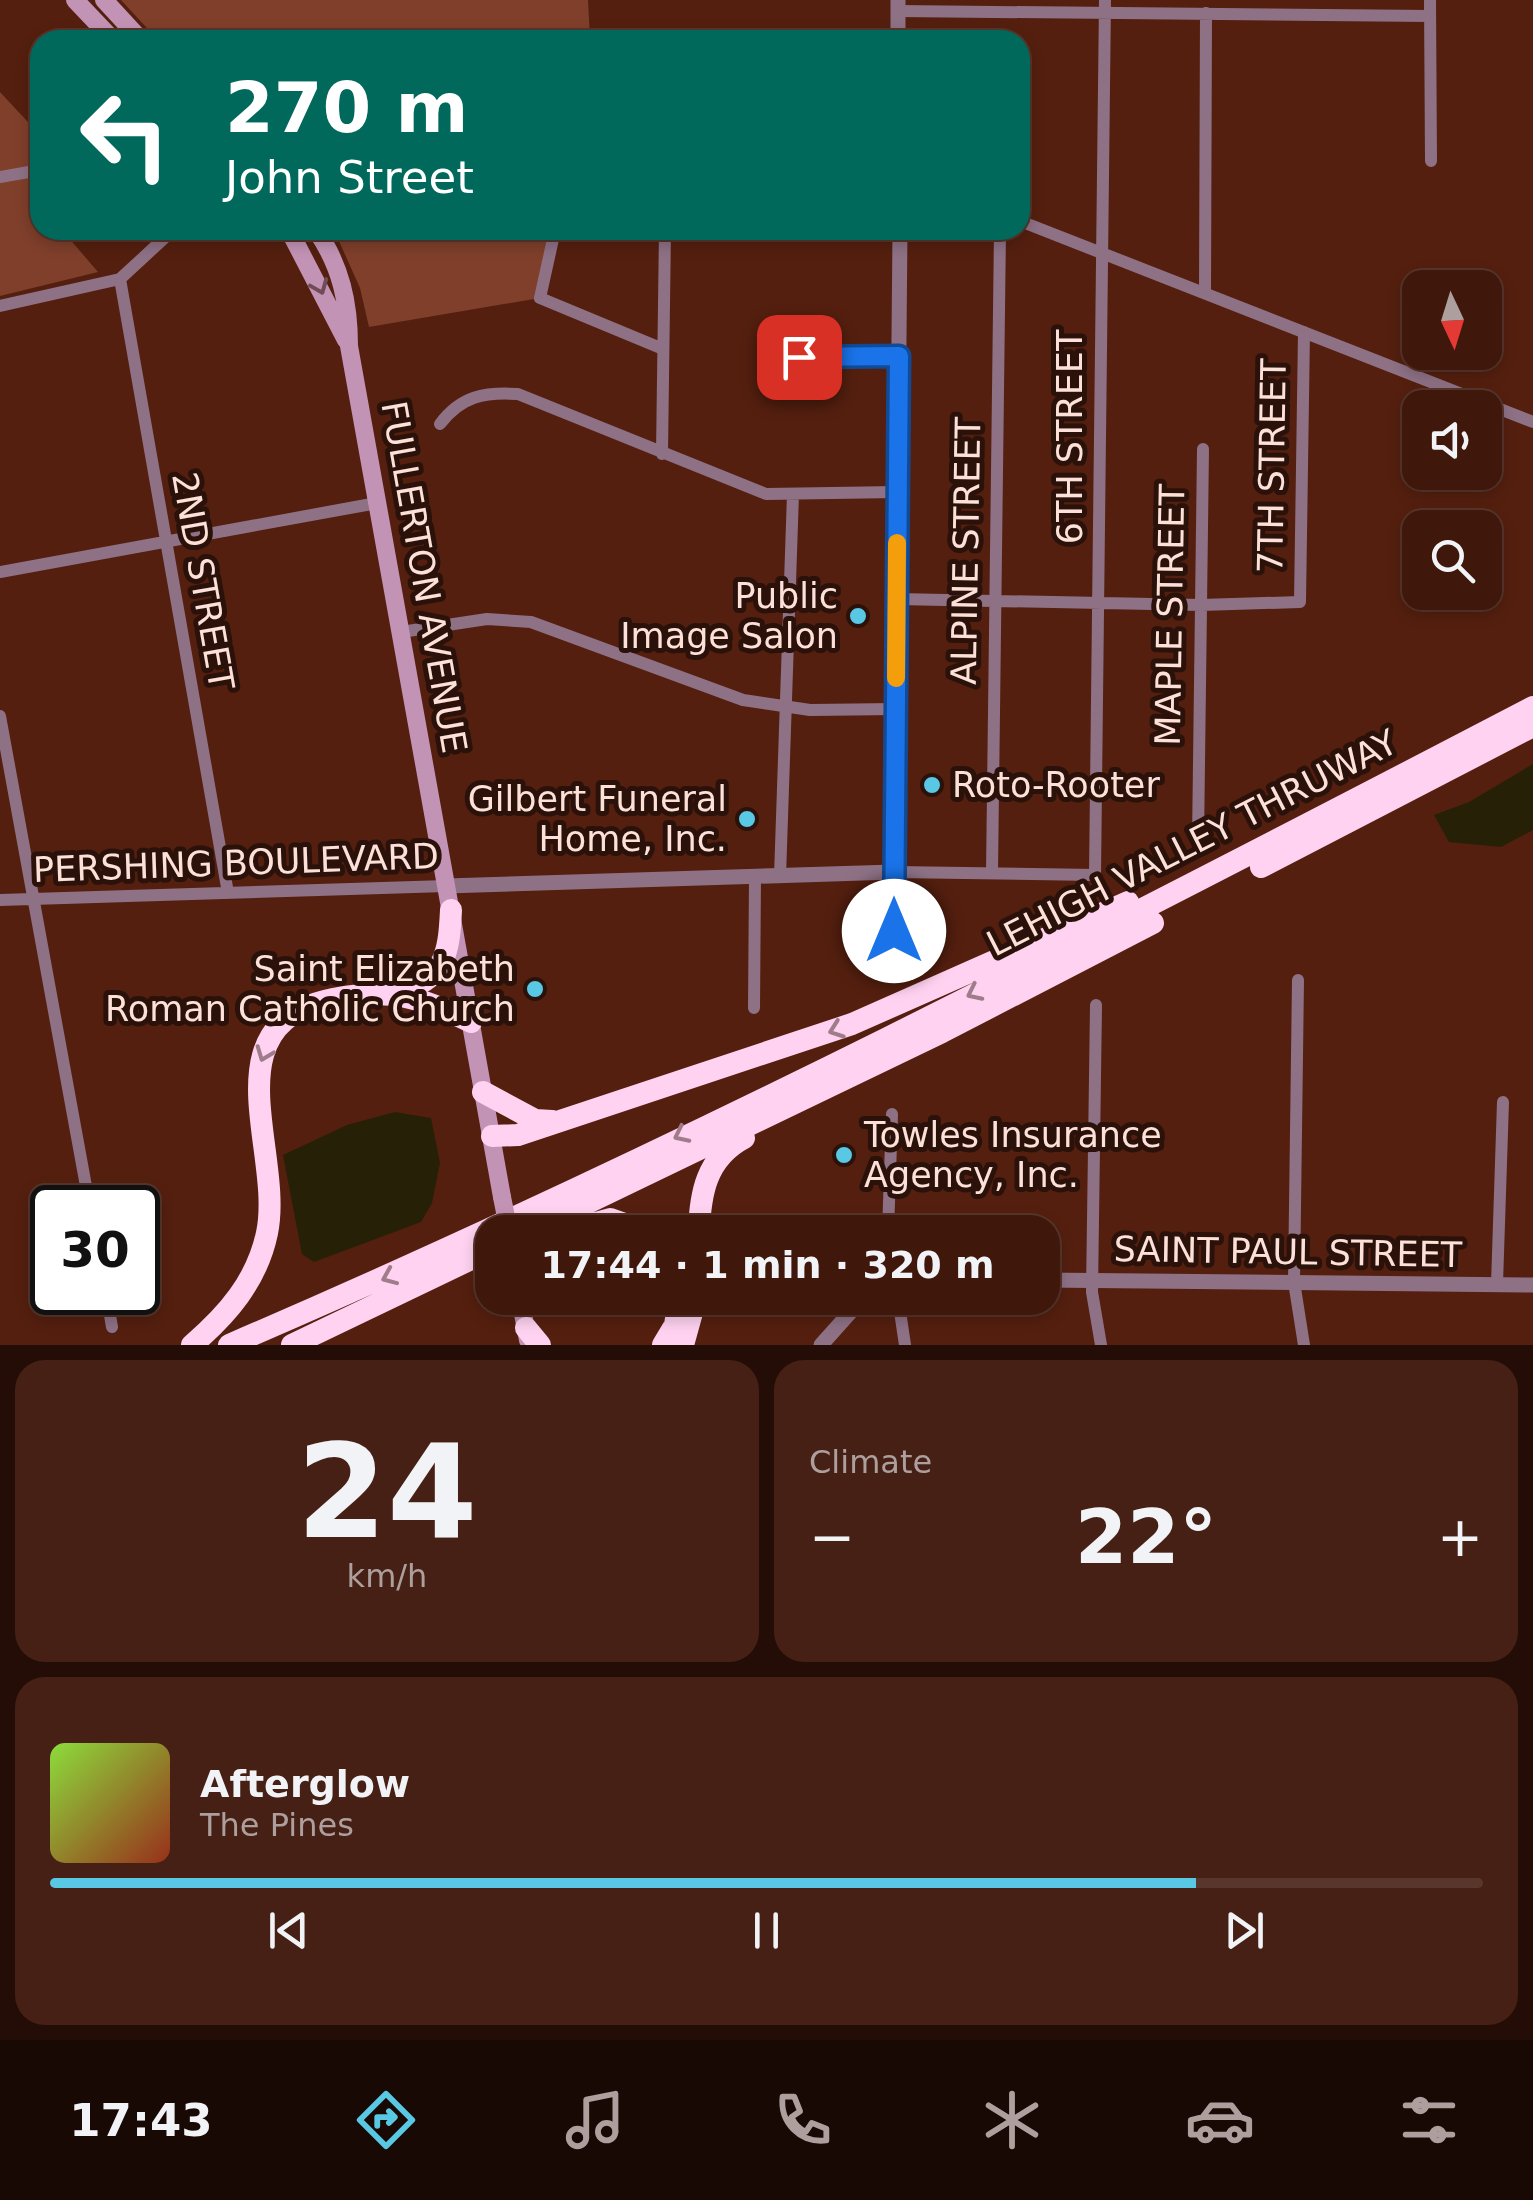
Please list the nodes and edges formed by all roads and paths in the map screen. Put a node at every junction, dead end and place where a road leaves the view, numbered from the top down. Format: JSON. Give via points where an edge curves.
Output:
{"nodes":[{"id":1,"x":76,"y":0,"type":"edge"},
{"id":2,"x":104,"y":0,"type":"edge"},
{"id":3,"x":1430,"y":0,"type":"edge"},
{"id":4,"x":898,"y":5,"type":"edge"},
{"id":5,"x":1105,"y":6,"type":"edge"},
{"id":6,"x":1308,"y":7,"type":"edge"},
{"id":7,"x":1206,"y":13,"type":"junction"},
{"id":8,"x":1430,"y":16,"type":"junction"},
{"id":9,"x":104,"y":30,"type":"edge"},
{"id":10,"x":132,"y":30,"type":"edge"},
{"id":11,"x":1432,"y":162,"type":"dead end"},
{"id":12,"x":30,"y":172,"type":"edge"},
{"id":13,"x":0,"y":178,"type":"edge"},
{"id":14,"x":1030,"y":226,"type":"edge"},
{"id":15,"x":162,"y":240,"type":"edge"},
{"id":16,"x":293,"y":240,"type":"edge"},
{"id":17,"x":322,"y":240,"type":"edge"},
{"id":18,"x":553,"y":240,"type":"edge"},
{"id":19,"x":664,"y":240,"type":"edge"},
{"id":20,"x":900,"y":240,"type":"edge"},
{"id":21,"x":1000,"y":240,"type":"edge"},
{"id":22,"x":1102,"y":254,"type":"junction"},
{"id":23,"x":120,"y":279,"type":"junction"},
{"id":24,"x":1205,"y":294,"type":"junction"},
{"id":25,"x":0,"y":306,"type":"edge"},
{"id":26,"x":1304,"y":332,"type":"junction"},
{"id":27,"x":349,"y":346,"type":"junction"},
{"id":28,"x":663,"y":349,"type":"junction"},
{"id":29,"x":899,"y":356,"type":"junction"},
{"id":30,"x":766,"y":358,"type":"dead end"},
{"id":31,"x":1533,"y":422,"type":"edge"},
{"id":32,"x":440,"y":424,"type":"dead end"},
{"id":33,"x":1203,"y":449,"type":"dead end"},
{"id":34,"x":662,"y":454,"type":"junction"},
{"id":35,"x":898,"y":492,"type":"junction"},
{"id":36,"x":793,"y":494,"type":"junction"},
{"id":37,"x":378,"y":504,"type":"junction"},
{"id":38,"x":165,"y":542,"type":"junction"},
{"id":39,"x":0,"y":572,"type":"edge"},
{"id":40,"x":896,"y":599,"type":"junction"},
{"id":41,"x":996,"y":600,"type":"junction"},
{"id":42,"x":1099,"y":601,"type":"junction"},
{"id":43,"x":1201,"y":605,"type":"junction"},
{"id":44,"x":401,"y":632,"type":"junction"},
{"id":45,"x":1533,"y":706,"type":"edge"},
{"id":46,"x":783,"y":708,"type":"junction"},
{"id":47,"x":896,"y":709,"type":"junction"},
{"id":48,"x":0,"y":716,"type":"edge"},
{"id":49,"x":1533,"y":726,"type":"edge"},
{"id":50,"x":1310,"y":823,"type":"junction"},
{"id":51,"x":1198,"y":841,"type":"dead end"},
{"id":52,"x":894,"y":872,"type":"junction"},
{"id":53,"x":992,"y":874,"type":"junction"},
{"id":54,"x":755,"y":876,"type":"junction"},
{"id":55,"x":780,"y":876,"type":"junction"},
{"id":56,"x":446,"y":886,"type":"junction"},
{"id":57,"x":228,"y":893,"type":"junction"},
{"id":58,"x":33,"y":899,"type":"junction"},
{"id":59,"x":0,"y":900,"type":"edge"},
{"id":60,"x":451,"y":910,"type":"junction"},
{"id":61,"x":893,"y":961,"type":"dead end"},
{"id":62,"x":1298,"y":980,"type":"dead end"},
{"id":63,"x":392,"y":993,"type":"junction"},
{"id":64,"x":1096,"y":1005,"type":"dead end"},
{"id":65,"x":754,"y":1008,"type":"dead end"},
{"id":66,"x":471,"y":1022,"type":"junction"},
{"id":67,"x":942,"y":1032,"type":"junction"},
{"id":68,"x":483,"y":1092,"type":"junction"},
{"id":69,"x":1503,"y":1102,"type":"dead end"},
{"id":70,"x":892,"y":1114,"type":"dead end"},
{"id":71,"x":555,"y":1122,"type":"junction"},
{"id":72,"x":492,"y":1136,"type":"junction"},
{"id":73,"x":86,"y":1185,"type":"edge"},
{"id":74,"x":506,"y":1215,"type":"edge"},
{"id":75,"x":561,"y":1215,"type":"edge"},
{"id":76,"x":700,"y":1215,"type":"edge"},
{"id":77,"x":889,"y":1215,"type":"edge"},
{"id":78,"x":475,"y":1257,"type":"edge"},
{"id":79,"x":475,"y":1265,"type":"edge"},
{"id":80,"x":1060,"y":1280,"type":"edge"},
{"id":81,"x":1092,"y":1280,"type":"junction"},
{"id":82,"x":1294,"y":1282,"type":"junction"},
{"id":83,"x":1497,"y":1284,"type":"junction"},
{"id":84,"x":1533,"y":1285,"type":"edge"},
{"id":85,"x":406,"y":1291,"type":"junction"},
{"id":86,"x":110,"y":1315,"type":"edge"},
{"id":87,"x":525,"y":1315,"type":"edge"},
{"id":88,"x":676,"y":1315,"type":"edge"},
{"id":89,"x":691,"y":1315,"type":"edge"},
{"id":90,"x":847,"y":1315,"type":"edge"},
{"id":91,"x":901,"y":1315,"type":"edge"},
{"id":92,"x":112,"y":1328,"type":"dead end"},
{"id":93,"x":532,"y":1339,"type":"edge"},
{"id":94,"x":192,"y":1345,"type":"edge"},
{"id":95,"x":229,"y":1345,"type":"edge"},
{"id":96,"x":292,"y":1345,"type":"edge"},
{"id":97,"x":663,"y":1345,"type":"edge"},
{"id":98,"x":683,"y":1345,"type":"edge"},
{"id":99,"x":821,"y":1345,"type":"edge"},
{"id":100,"x":905,"y":1345,"type":"edge"},
{"id":101,"x":1101,"y":1345,"type":"edge"},
{"id":102,"x":1304,"y":1345,"type":"edge"}],
"edges":[{"from":1,"to":9,"type":"main road"},
{"from":2,"to":10,"type":"main road"},
{"from":3,"to":8,"type":"street"},
{"from":4,"to":5,"type":"street"},
{"from":5,"to":7,"type":"street"},
{"from":5,"to":22,"type":"street","name":"6TH STREET"},
{"from":6,"to":7,"type":"street"},
{"from":6,"to":8,"type":"street"},
{"from":7,"to":24,"type":"street"},
{"from":8,"to":11,"type":"street"},
{"from":12,"to":13,"type":"street"},
{"from":14,"to":22,"type":"street"},
{"from":15,"to":23,"type":"street"},
{"from":16,"to":27,"type":"main road","name":"FULLERTON AVENUE","one_way":true},
{"from":17,"to":27,"type":"main road","name":"FULLERTON AVENUE","via":[[349,306]]},
{"from":18,"to":28,"type":"street","via":[[540,298]]},
{"from":19,"to":28,"type":"street"},
{"from":20,"to":29,"type":"street"},
{"from":21,"to":41,"type":"street","name":"ALPINE STREET"},
{"from":22,"to":24,"type":"street"},
{"from":22,"to":42,"type":"street","name":"6TH STREET"},
{"from":23,"to":25,"type":"street"},
{"from":23,"to":38,"type":"street","name":"2ND STREET"},
{"from":24,"to":26,"type":"street"},
{"from":26,"to":31,"type":"street"},
{"from":26,"to":43,"type":"street","name":"7TH STREET","via":[[1300,602]]},
{"from":27,"to":37,"type":"main road","name":"FULLERTON AVENUE"},
{"from":28,"to":34,"type":"street"},
{"from":29,"to":30,"type":"street"},
{"from":29,"to":35,"type":"street"},
{"from":32,"to":34,"type":"street","via":[[467,398],[518,394]]},
{"from":33,"to":43,"type":"street","name":"MAPLE STREET"},
{"from":34,"to":36,"type":"street","via":[[766,494]]},
{"from":35,"to":36,"type":"street"},
{"from":35,"to":40,"type":"street"},
{"from":36,"to":46,"type":"street"},
{"from":37,"to":38,"type":"street"},
{"from":37,"to":44,"type":"main road","name":"FULLERTON AVENUE"},
{"from":38,"to":39,"type":"street"},
{"from":38,"to":57,"type":"street","name":"2ND STREET"},
{"from":40,"to":41,"type":"street"},
{"from":40,"to":47,"type":"street"},
{"from":41,"to":42,"type":"street"},
{"from":41,"to":53,"type":"street","name":"ALPINE STREET"},
{"from":42,"to":43,"type":"street"},
{"from":42,"to":53,"type":"street","name":"6TH STREET","via":[[1095,874]]},
{"from":43,"to":51,"type":"street","name":"MAPLE STREET"},
{"from":44,"to":46,"type":"street","via":[[486,618],[531,622],[708,690]]},
{"from":44,"to":56,"type":"main road","name":"FULLERTON AVENUE"},
{"from":45,"to":50,"type":"highway","name":"LEHIGH VALLEY THRUWAY"},
{"from":46,"to":47,"type":"street"},
{"from":46,"to":55,"type":"street"},
{"from":47,"to":52,"type":"street"},
{"from":48,"to":58,"type":"street"},
{"from":49,"to":67,"type":"highway","name":"LEHIGH VALLEY THRUWAY"},
{"from":50,"to":71,"type":"highway","one_way":true,"via":[[852,1024]]},
{"from":50,"to":95,"type":"highway","name":"LEHIGH VALLEY THRUWAY","one_way":true,"via":[[1172,897],[413,1266]]},
{"from":52,"to":53,"type":"street"},
{"from":52,"to":55,"type":"street","name":"PERSHING BOULEVARD"},
{"from":52,"to":61,"type":"street"},
{"from":54,"to":55,"type":"street","name":"PERSHING BOULEVARD"},
{"from":54,"to":56,"type":"street","name":"PERSHING BOULEVARD"},
{"from":54,"to":65,"type":"street"},
{"from":56,"to":57,"type":"street","name":"PERSHING BOULEVARD"},
{"from":56,"to":60,"type":"main road","name":"FULLERTON AVENUE"},
{"from":57,"to":58,"type":"street","name":"PERSHING BOULEVARD"},
{"from":58,"to":59,"type":"street","name":"PERSHING BOULEVARD"},
{"from":58,"to":73,"type":"street"},
{"from":60,"to":63,"type":"highway","via":[[444,961],[422,984]]},
{"from":60,"to":66,"type":"main road","name":"FULLERTON AVENUE"},
{"from":62,"to":82,"type":"street"},
{"from":63,"to":66,"type":"highway","via":[[425,999]]},
{"from":63,"to":94,"type":"highway","one_way":true,"via":[[316,1003],[269,1040],[257,1089],[271,1178],[266,1238],[242,1293]]},
{"from":64,"to":81,"type":"street"},
{"from":66,"to":68,"type":"main road","name":"FULLERTON AVENUE"},
{"from":67,"to":75,"type":"highway","name":"LEHIGH VALLEY THRUWAY"},
{"from":67,"to":76,"type":"highway","via":[[727,1149],[703,1186]]},
{"from":68,"to":71,"type":"highway","via":[[535,1120]]},
{"from":68,"to":72,"type":"main road","name":"FULLERTON AVENUE"},
{"from":69,"to":83,"type":"street"},
{"from":70,"to":77,"type":"street"},
{"from":71,"to":72,"type":"highway"},
{"from":72,"to":74,"type":"main road","name":"FULLERTON AVENUE","bridge":true},
{"from":78,"to":85,"type":"highway"},
{"from":79,"to":85,"type":"highway"},
{"from":80,"to":81,"type":"street","name":"SAINT PAUL STREET"},
{"from":81,"to":82,"type":"street","name":"SAINT PAUL STREET"},
{"from":81,"to":101,"type":"street"},
{"from":82,"to":83,"type":"street","name":"SAINT PAUL STREET"},
{"from":82,"to":102,"type":"street"},
{"from":83,"to":84,"type":"street","name":"SAINT PAUL STREET"},
{"from":85,"to":96,"type":"highway"},
{"from":86,"to":92,"type":"street"},
{"from":87,"to":93,"type":"main road"},
{"from":88,"to":97,"type":"highway"},
{"from":89,"to":98,"type":"highway"},
{"from":90,"to":99,"type":"street"},
{"from":91,"to":100,"type":"street"}]}
